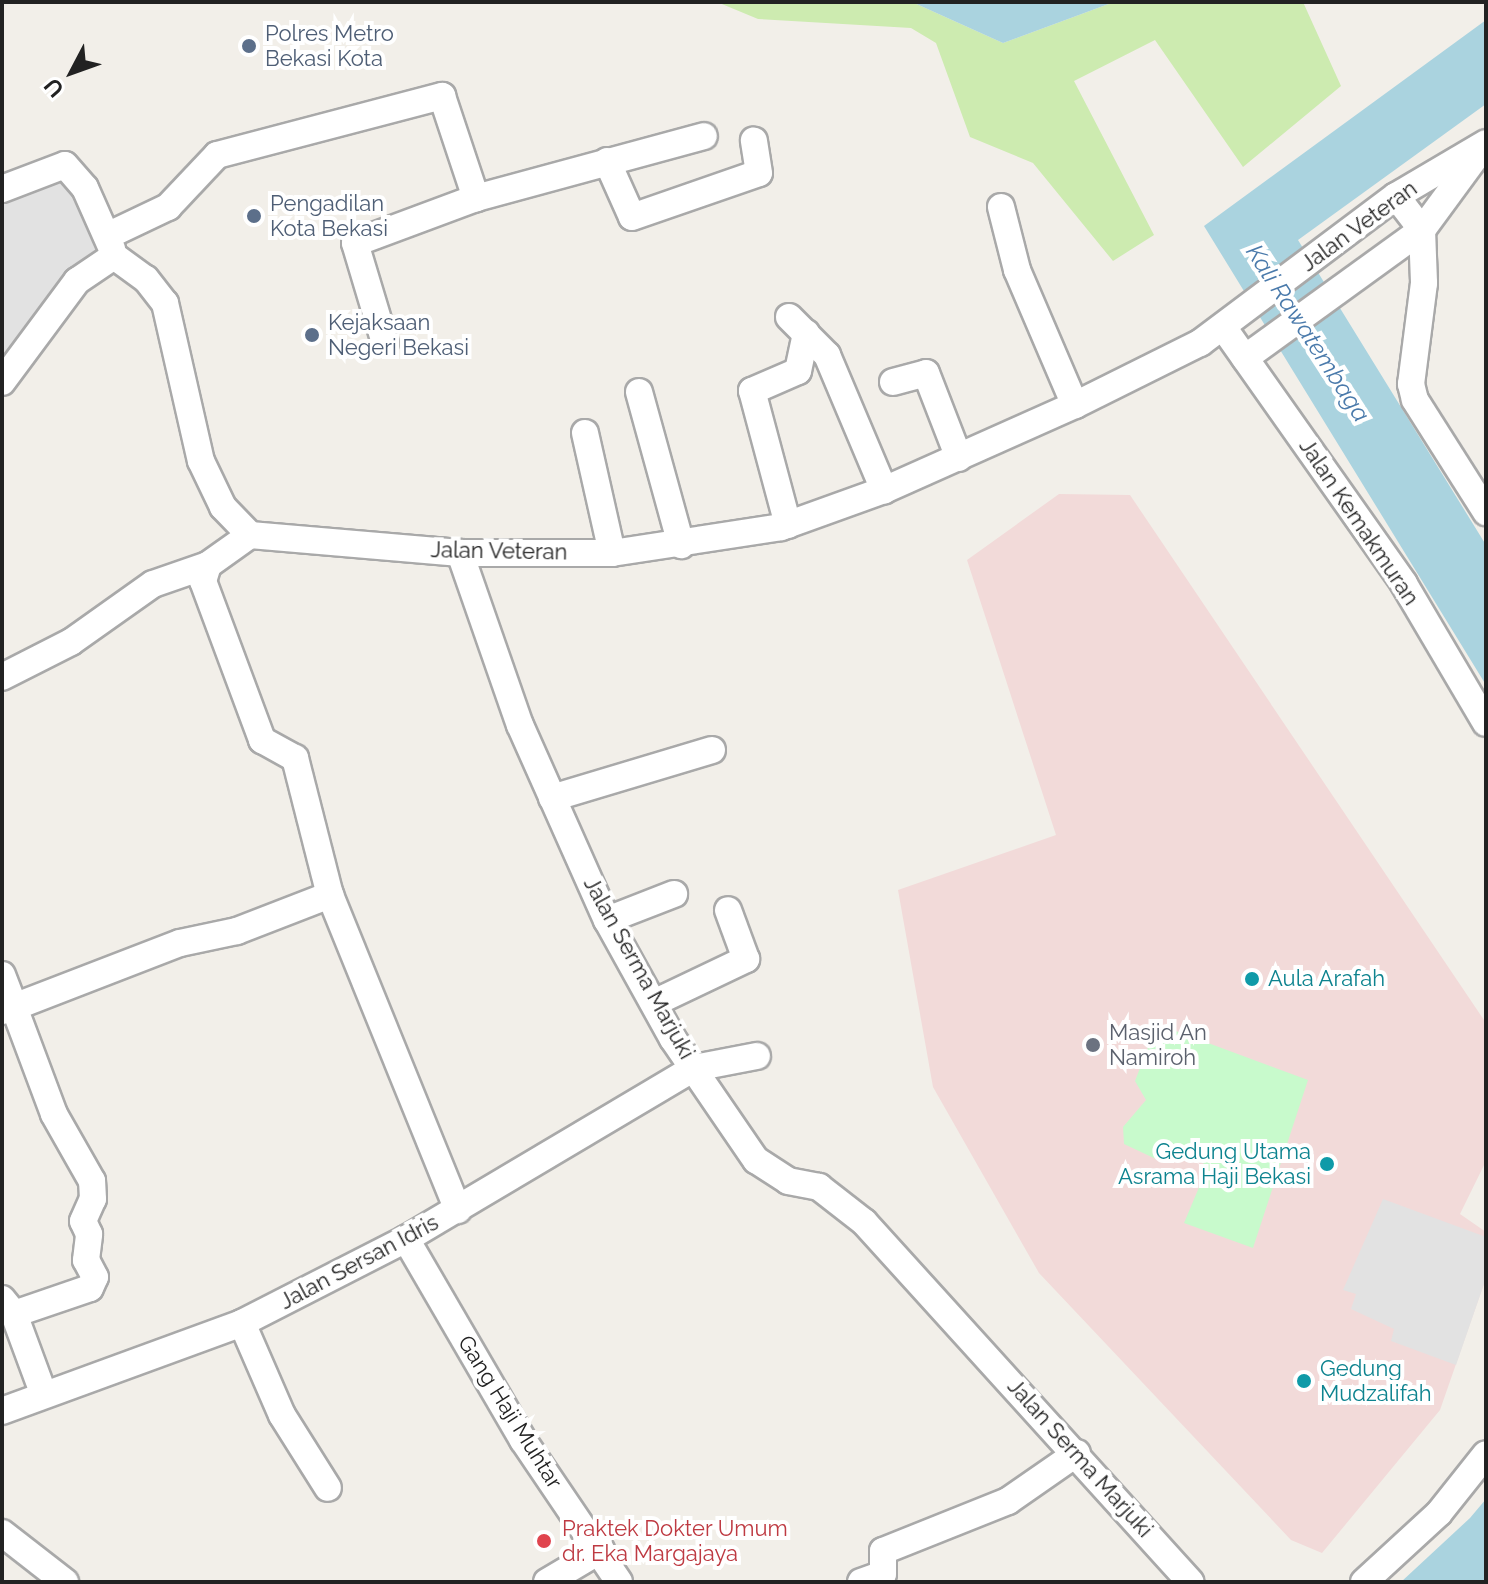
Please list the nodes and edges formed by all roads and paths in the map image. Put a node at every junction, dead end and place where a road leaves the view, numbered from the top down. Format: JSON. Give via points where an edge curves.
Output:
{"nodes":[{"id":1,"x":704,"y":136,"type":"dead end"},
{"id":2,"x":754,"y":140,"type":"dead end"},
{"id":3,"x":1485,"y":144,"type":"edge"},
{"id":4,"x":607,"y":161,"type":"junction"},
{"id":5,"x":2,"y":189,"type":"edge"},
{"id":6,"x":476,"y":198,"type":"junction"},
{"id":7,"x":1386,"y":203,"type":"junction"},
{"id":8,"x":1001,"y":207,"type":"dead end"},
{"id":9,"x":1413,"y":237,"type":"junction"},
{"id":10,"x":110,"y":246,"type":"junction"},
{"id":11,"x":1223,"y":327,"type":"junction"},
{"id":12,"x":385,"y":343,"type":"dead end"},
{"id":13,"x":1200,"y":343,"type":"junction"},
{"id":14,"x":1245,"y":358,"type":"junction"},
{"id":15,"x":2,"y":382,"type":"edge"},
{"id":16,"x":893,"y":382,"type":"dead end"},
{"id":17,"x":639,"y":392,"type":"dead end"},
{"id":18,"x":1082,"y":402,"type":"junction"},
{"id":19,"x":585,"y":433,"type":"dead end"},
{"id":20,"x":959,"y":458,"type":"junction"},
{"id":21,"x":884,"y":490,"type":"junction"},
{"id":22,"x":1484,"y":508,"type":"edge"},
{"id":23,"x":788,"y":525,"type":"junction"},
{"id":24,"x":250,"y":535,"type":"junction"},
{"id":25,"x":681,"y":545,"type":"junction"},
{"id":26,"x":460,"y":553,"type":"junction"},
{"id":27,"x":612,"y":553,"type":"junction"},
{"id":28,"x":208,"y":565,"type":"junction"},
{"id":29,"x":2,"y":677,"type":"edge"},
{"id":30,"x":1486,"y":723,"type":"edge"},
{"id":31,"x":712,"y":750,"type":"dead end"},
{"id":32,"x":552,"y":798,"type":"junction"},
{"id":33,"x":674,"y":894,"type":"dead end"},
{"id":34,"x":330,"y":895,"type":"junction"},
{"id":35,"x":728,"y":910,"type":"dead end"},
{"id":36,"x":607,"y":920,"type":"junction"},
{"id":37,"x":2,"y":975,"type":"edge"},
{"id":38,"x":656,"y":1002,"type":"junction"},
{"id":39,"x":8,"y":1009,"type":"edge"},
{"id":40,"x":757,"y":1056,"type":"dead end"},
{"id":41,"x":694,"y":1068,"type":"junction"},
{"id":42,"x":458,"y":1210,"type":"junction"},
{"id":43,"x":406,"y":1239,"type":"junction"},
{"id":44,"x":8,"y":1307,"type":"edge"},
{"id":45,"x":242,"y":1323,"type":"junction"},
{"id":46,"x":44,"y":1395,"type":"junction"},
{"id":47,"x":2,"y":1411,"type":"edge"},
{"id":48,"x":1077,"y":1453,"type":"junction"},
{"id":49,"x":1486,"y":1454,"type":"edge"},
{"id":50,"x":328,"y":1488,"type":"dead end"},
{"id":51,"x":2,"y":1533,"type":"edge"},
{"id":52,"x":601,"y":1550,"type":"junction"},
{"id":53,"x":65,"y":1582,"type":"edge"},
{"id":54,"x":547,"y":1582,"type":"edge"},
{"id":55,"x":619,"y":1582,"type":"edge"},
{"id":56,"x":861,"y":1582,"type":"edge"},
{"id":57,"x":1190,"y":1582,"type":"edge"},
{"id":58,"x":1364,"y":1582,"type":"edge"}],
"edges":[{"from":1,"to":4,"type":"street"},
{"from":2,"to":4,"type":"street","via":[[759,173],[632,217]]},
{"from":3,"to":7,"type":"street","name":"Jalan Veteran"},
{"from":3,"to":9,"type":"street","name":"Jalan Veteran"},
{"from":4,"to":6,"type":"street"},
{"from":5,"to":10,"type":"street","via":[[65,165],[85,188]]},
{"from":6,"to":10,"type":"street","via":[[442,96],[217,155],[168,207]]},
{"from":6,"to":12,"type":"street","via":[[355,243]]},
{"from":7,"to":9,"type":"street"},
{"from":7,"to":11,"type":"street","name":"Jalan Veteran"},
{"from":8,"to":18,"type":"street","via":[[1017,270]]},
{"from":9,"to":14,"type":"street","name":"Jalan Veteran"},
{"from":9,"to":22,"type":"street","via":[[1424,283],[1411,384],[1415,400]]},
{"from":10,"to":15,"type":"street","via":[[77,281]]},
{"from":10,"to":24,"type":"street","via":[[165,303],[201,461],[223,507]]},
{"from":11,"to":13,"type":"street","name":"Jalan Veteran"},
{"from":11,"to":14,"type":"street","name":"Jalan Kemakmuran"},
{"from":13,"to":14,"type":"street"},
{"from":13,"to":18,"type":"street","name":"Jalan Veteran"},
{"from":14,"to":30,"type":"street","name":"Jalan Kemakmuran","via":[[1404,584]]},
{"from":16,"to":20,"type":"street","via":[[926,373]]},
{"from":17,"to":25,"type":"street"},
{"from":18,"to":20,"type":"street","name":"Jalan Veteran"},
{"from":19,"to":27,"type":"street"},
{"from":20,"to":21,"type":"street","name":"Jalan Veteran"},
{"from":21,"to":23,"type":"street","name":"Jalan Veteran"},
{"from":21,"to":23,"type":"street","via":[[827,355],[798,325],[798,371],[752,391]]},
{"from":23,"to":25,"type":"street","name":"Jalan Veteran"},
{"from":24,"to":26,"type":"street","name":"Jalan Veteran"},
{"from":24,"to":28,"type":"street"},
{"from":25,"to":27,"type":"street","name":"Jalan Veteran"},
{"from":26,"to":27,"type":"street","name":"Jalan Veteran"},
{"from":26,"to":32,"type":"street","name":"Jalan Serma Marjuki","via":[[520,725]]},
{"from":28,"to":29,"type":"street","via":[[153,584],[71,642]]},
{"from":28,"to":34,"type":"street","via":[[203,581],[255,726],[262,740],[295,758]]},
{"from":31,"to":32,"type":"street"},
{"from":32,"to":36,"type":"street","name":"Jalan Serma Marjuki"},
{"from":33,"to":36,"type":"street"},
{"from":34,"to":39,"type":"street","via":[[237,931],[180,943]]},
{"from":34,"to":42,"type":"street"},
{"from":35,"to":38,"type":"street","via":[[746,959]]},
{"from":36,"to":38,"type":"street","name":"Jalan Serma Marjuki"},
{"from":37,"to":39,"type":"street"},
{"from":38,"to":41,"type":"street","name":"Jalan Serma Marjuki"},
{"from":39,"to":44,"type":"street","via":[[54,1114],[92,1181],[93,1199],[83,1221],[89,1234],[86,1260],[95,1277],[90,1288]]},
{"from":40,"to":41,"type":"street"},
{"from":41,"to":42,"type":"street","name":"Jalan Sersan Idris"},
{"from":41,"to":48,"type":"street","name":"Jalan Serma Marjuki","via":[[756,1160],[788,1181],[819,1187],[864,1222]]},
{"from":42,"to":43,"type":"street","name":"Jalan Sersan Idris"},
{"from":43,"to":45,"type":"street","name":"Jalan Sersan Idris"},
{"from":43,"to":52,"type":"street","name":"Gang Haji Muhtar","via":[[523,1440]]},
{"from":44,"to":46,"type":"street"},
{"from":45,"to":46,"type":"street","name":"Jalan Sersan Idris"},
{"from":45,"to":50,"type":"street","via":[[282,1415]]},
{"from":46,"to":47,"type":"street","name":"Jalan Sersan Idris"},
{"from":48,"to":56,"type":"street","via":[[1008,1501],[883,1551],[883,1574]]},
{"from":48,"to":57,"type":"street","name":"Jalan Serma Marjuki"},
{"from":49,"to":58,"type":"street","via":[[1439,1513]]},
{"from":51,"to":53,"type":"street"},
{"from":52,"to":54,"type":"street"},
{"from":52,"to":55,"type":"street","name":"Gang Haji Muhtar"}]}
